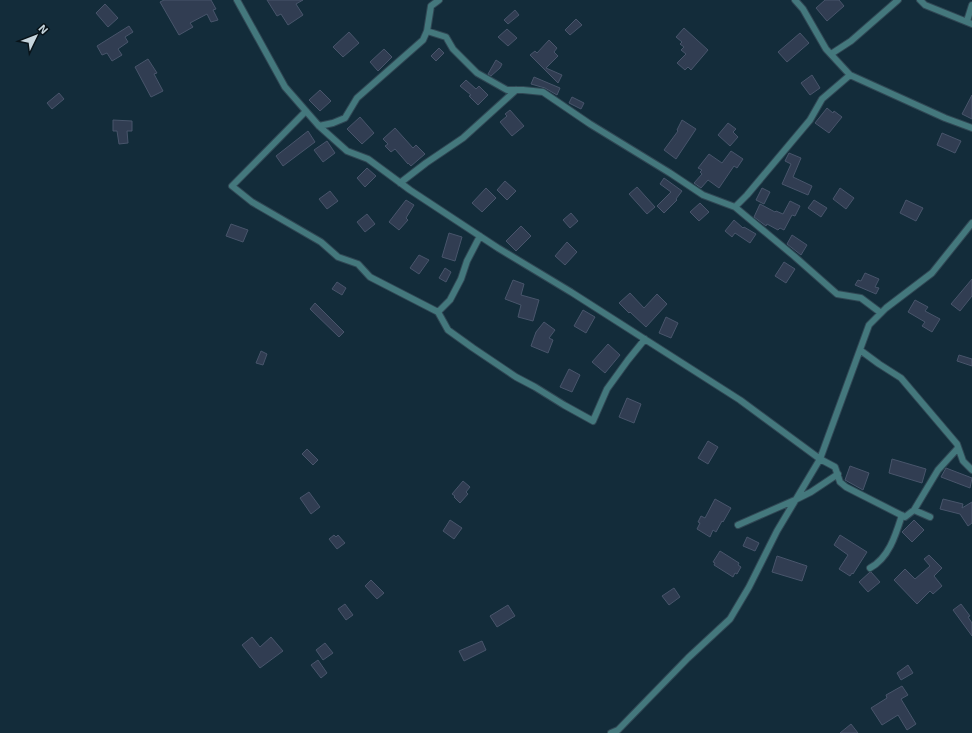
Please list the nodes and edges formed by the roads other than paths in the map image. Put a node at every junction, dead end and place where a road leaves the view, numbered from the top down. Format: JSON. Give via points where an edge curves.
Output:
{"nodes":[{"id":1,"x":237,"y":0,"type":"edge"},
{"id":2,"x":438,"y":0,"type":"edge"},
{"id":3,"x":795,"y":0,"type":"edge"},
{"id":4,"x":898,"y":0,"type":"edge"},
{"id":5,"x":920,"y":0,"type":"edge"},
{"id":6,"x":972,"y":5,"type":"edge"},
{"id":7,"x":969,"y":22,"type":"edge"},
{"id":8,"x":427,"y":31,"type":"junction"},
{"id":9,"x":831,"y":54,"type":"junction"},
{"id":10,"x":850,"y":75,"type":"junction"},
{"id":11,"x":516,"y":90,"type":"junction"},
{"id":12,"x":306,"y":112,"type":"junction"},
{"id":13,"x":319,"y":126,"type":"junction"},
{"id":14,"x":972,"y":128,"type":"edge"},
{"id":15,"x":400,"y":183,"type":"junction"},
{"id":16,"x":735,"y":207,"type":"junction"},
{"id":17,"x":972,"y":224,"type":"edge"},
{"id":18,"x":480,"y":236,"type":"junction"},
{"id":19,"x":438,"y":312,"type":"junction"},
{"id":20,"x":881,"y":313,"type":"junction"},
{"id":21,"x":645,"y":340,"type":"junction"},
{"id":22,"x":860,"y":350,"type":"junction"},
{"id":23,"x":958,"y":448,"type":"junction"},
{"id":24,"x":820,"y":459,"type":"junction"},
{"id":25,"x":972,"y":470,"type":"edge"},
{"id":26,"x":838,"y":474,"type":"junction"},
{"id":27,"x":795,"y":500,"type":"junction"},
{"id":28,"x":914,"y":510,"type":"junction"},
{"id":29,"x":902,"y":515,"type":"junction"},
{"id":30,"x":930,"y":517,"type":"dead end"},
{"id":31,"x":738,"y":525,"type":"dead end"},
{"id":32,"x":870,"y":568,"type":"dead end"},
{"id":33,"x":611,"y":733,"type":"edge"}],
"edges":[{"from":1,"to":12,"type":"street","via":[[285,87]]},
{"from":2,"to":8,"type":"street","via":[[431,6]]},
{"from":3,"to":9,"type":"street"},
{"from":4,"to":9,"type":"street","via":[[851,41]]},
{"from":5,"to":7,"type":"street","via":[[925,5]]},
{"from":6,"to":7,"type":"street"},
{"from":8,"to":11,"type":"street","via":[[446,37],[453,49],[477,73],[507,90]]},
{"from":8,"to":13,"type":"street","via":[[423,40],[357,98],[345,118],[333,124]]},
{"from":9,"to":10,"type":"street"},
{"from":10,"to":14,"type":"street"},
{"from":10,"to":16,"type":"street","via":[[822,100],[810,120]]},
{"from":11,"to":15,"type":"street","via":[[463,138]]},
{"from":11,"to":16,"type":"street","via":[[543,92],[703,195]]},
{"from":12,"to":13,"type":"street"},
{"from":12,"to":19,"type":"street","via":[[232,186],[252,202],[321,242],[338,257],[358,264],[370,277]]},
{"from":13,"to":15,"type":"street","via":[[347,151],[368,160]]},
{"from":15,"to":18,"type":"street"},
{"from":16,"to":20,"type":"street","via":[[837,294],[861,298]]},
{"from":17,"to":20,"type":"street","via":[[932,273]]},
{"from":18,"to":19,"type":"street","via":[[450,300]]},
{"from":18,"to":21,"type":"street"},
{"from":19,"to":21,"type":"street","via":[[448,330],[479,352],[516,378],[593,421],[607,389]]},
{"from":20,"to":22,"type":"street","via":[[869,325]]},
{"from":21,"to":24,"type":"street","via":[[740,400]]},
{"from":22,"to":23,"type":"street","via":[[901,378]]},
{"from":22,"to":24,"type":"street"},
{"from":23,"to":25,"type":"street","via":[[963,461]]},
{"from":23,"to":28,"type":"street","via":[[938,470]]},
{"from":24,"to":26,"type":"street","via":[[835,467]]},
{"from":24,"to":27,"type":"street"},
{"from":26,"to":27,"type":"street"},
{"from":26,"to":29,"type":"street","via":[[840,482],[846,486]]},
{"from":27,"to":31,"type":"street"},
{"from":27,"to":33,"type":"street","via":[[730,619],[618,730]]},
{"from":28,"to":29,"type":"street","via":[[905,517]]},
{"from":28,"to":30,"type":"street"},
{"from":29,"to":32,"type":"street","via":[[888,550],[877,564]]}]}
